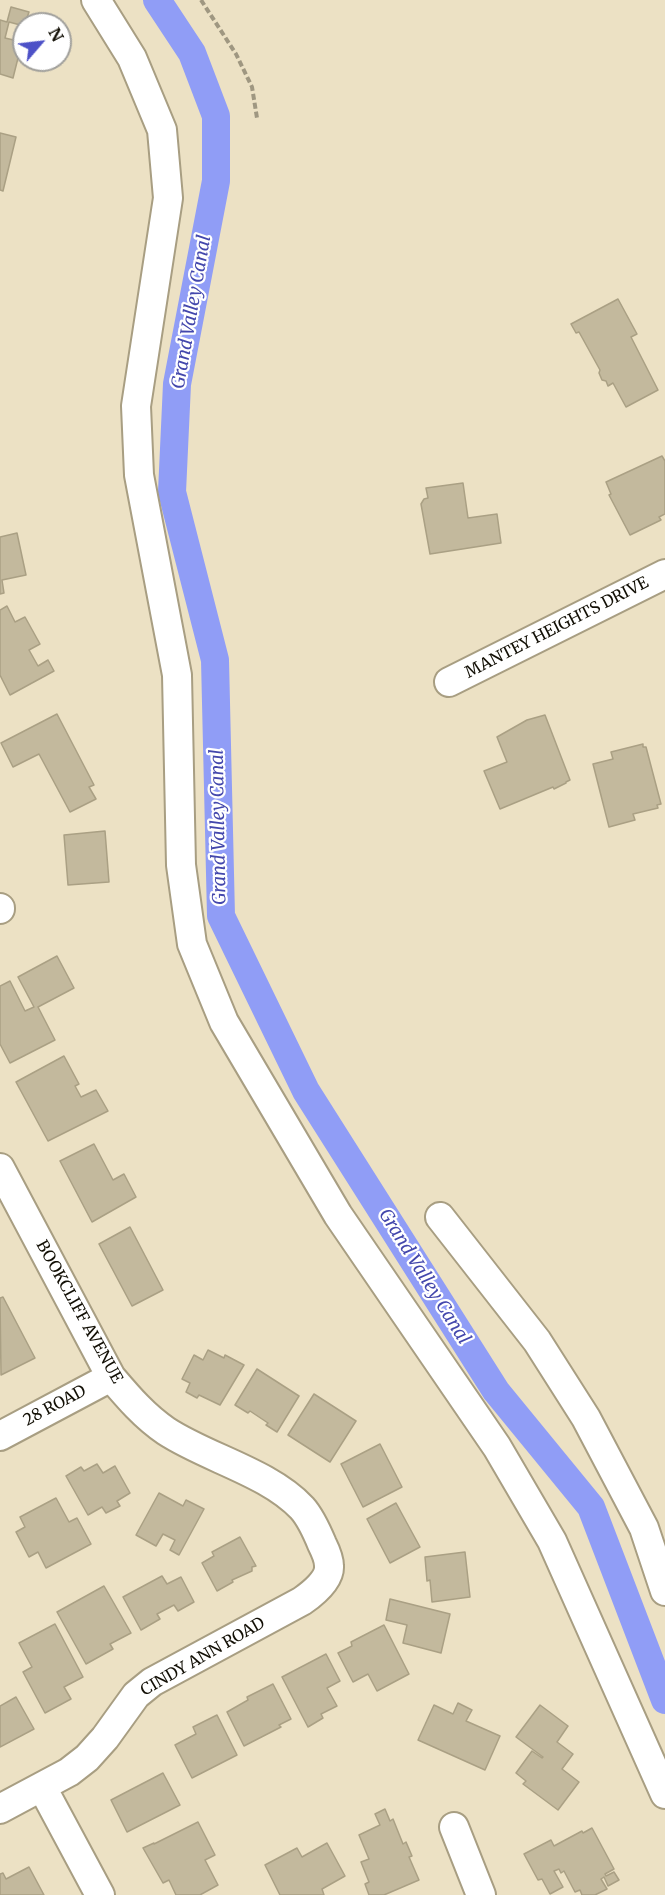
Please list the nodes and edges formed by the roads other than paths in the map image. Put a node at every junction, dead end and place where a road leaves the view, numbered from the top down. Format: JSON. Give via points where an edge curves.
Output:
{"nodes":[{"id":1,"x":96,"y":0,"type":"edge"},
{"id":2,"x":665,"y":574,"type":"edge"},
{"id":3,"x":450,"y":682,"type":"dead end"},
{"id":4,"x":1,"y":1171,"type":"edge"},
{"id":5,"x":440,"y":1217,"type":"dead end"},
{"id":6,"x":111,"y":1377,"type":"junction"},
{"id":7,"x":0,"y":1436,"type":"edge"},
{"id":8,"x":665,"y":1591,"type":"edge"},
{"id":9,"x":302,"y":1601,"type":"joint"},
{"id":10,"x":42,"y":1787,"type":"junction"},
{"id":11,"x":665,"y":1794,"type":"edge"},
{"id":12,"x":0,"y":1809,"type":"edge"},
{"id":13,"x":454,"y":1827,"type":"dead end"},
{"id":14,"x":100,"y":1895,"type":"edge"},
{"id":15,"x":482,"y":1895,"type":"edge"}],
"edges":[{"from":1,"to":11,"type":"street","via":[[132,58],[162,130],[168,198],[136,406],[140,475],[177,675],[181,865],[192,944],[224,1022],[338,1215],[497,1446],[552,1541]]},
{"from":2,"to":3,"type":"street","name":"MANTEY HEIGHTS DRIVE"},
{"from":4,"to":6,"type":"street","name":"BOOKCLIFF AVENUE"},
{"from":5,"to":8,"type":"street","via":[[537,1341],[586,1418],[644,1528]]},
{"from":6,"to":7,"type":"street","name":"28 ROAD"},
{"from":6,"to":9,"type":"street","name":"BOOKCLIFF AVENUE","via":[[135,1406],[166,1431],[268,1482],[303,1509],[315,1528],[329,1566],[315,1592]]},
{"from":9,"to":10,"type":"street","name":"CINDY ANN ROAD","via":[[152,1682],[136,1695],[87,1758]]},
{"from":10,"to":12,"type":"street","name":"CINDY ANN ROAD"},
{"from":10,"to":14,"type":"street"},
{"from":13,"to":15,"type":"street"}]}
